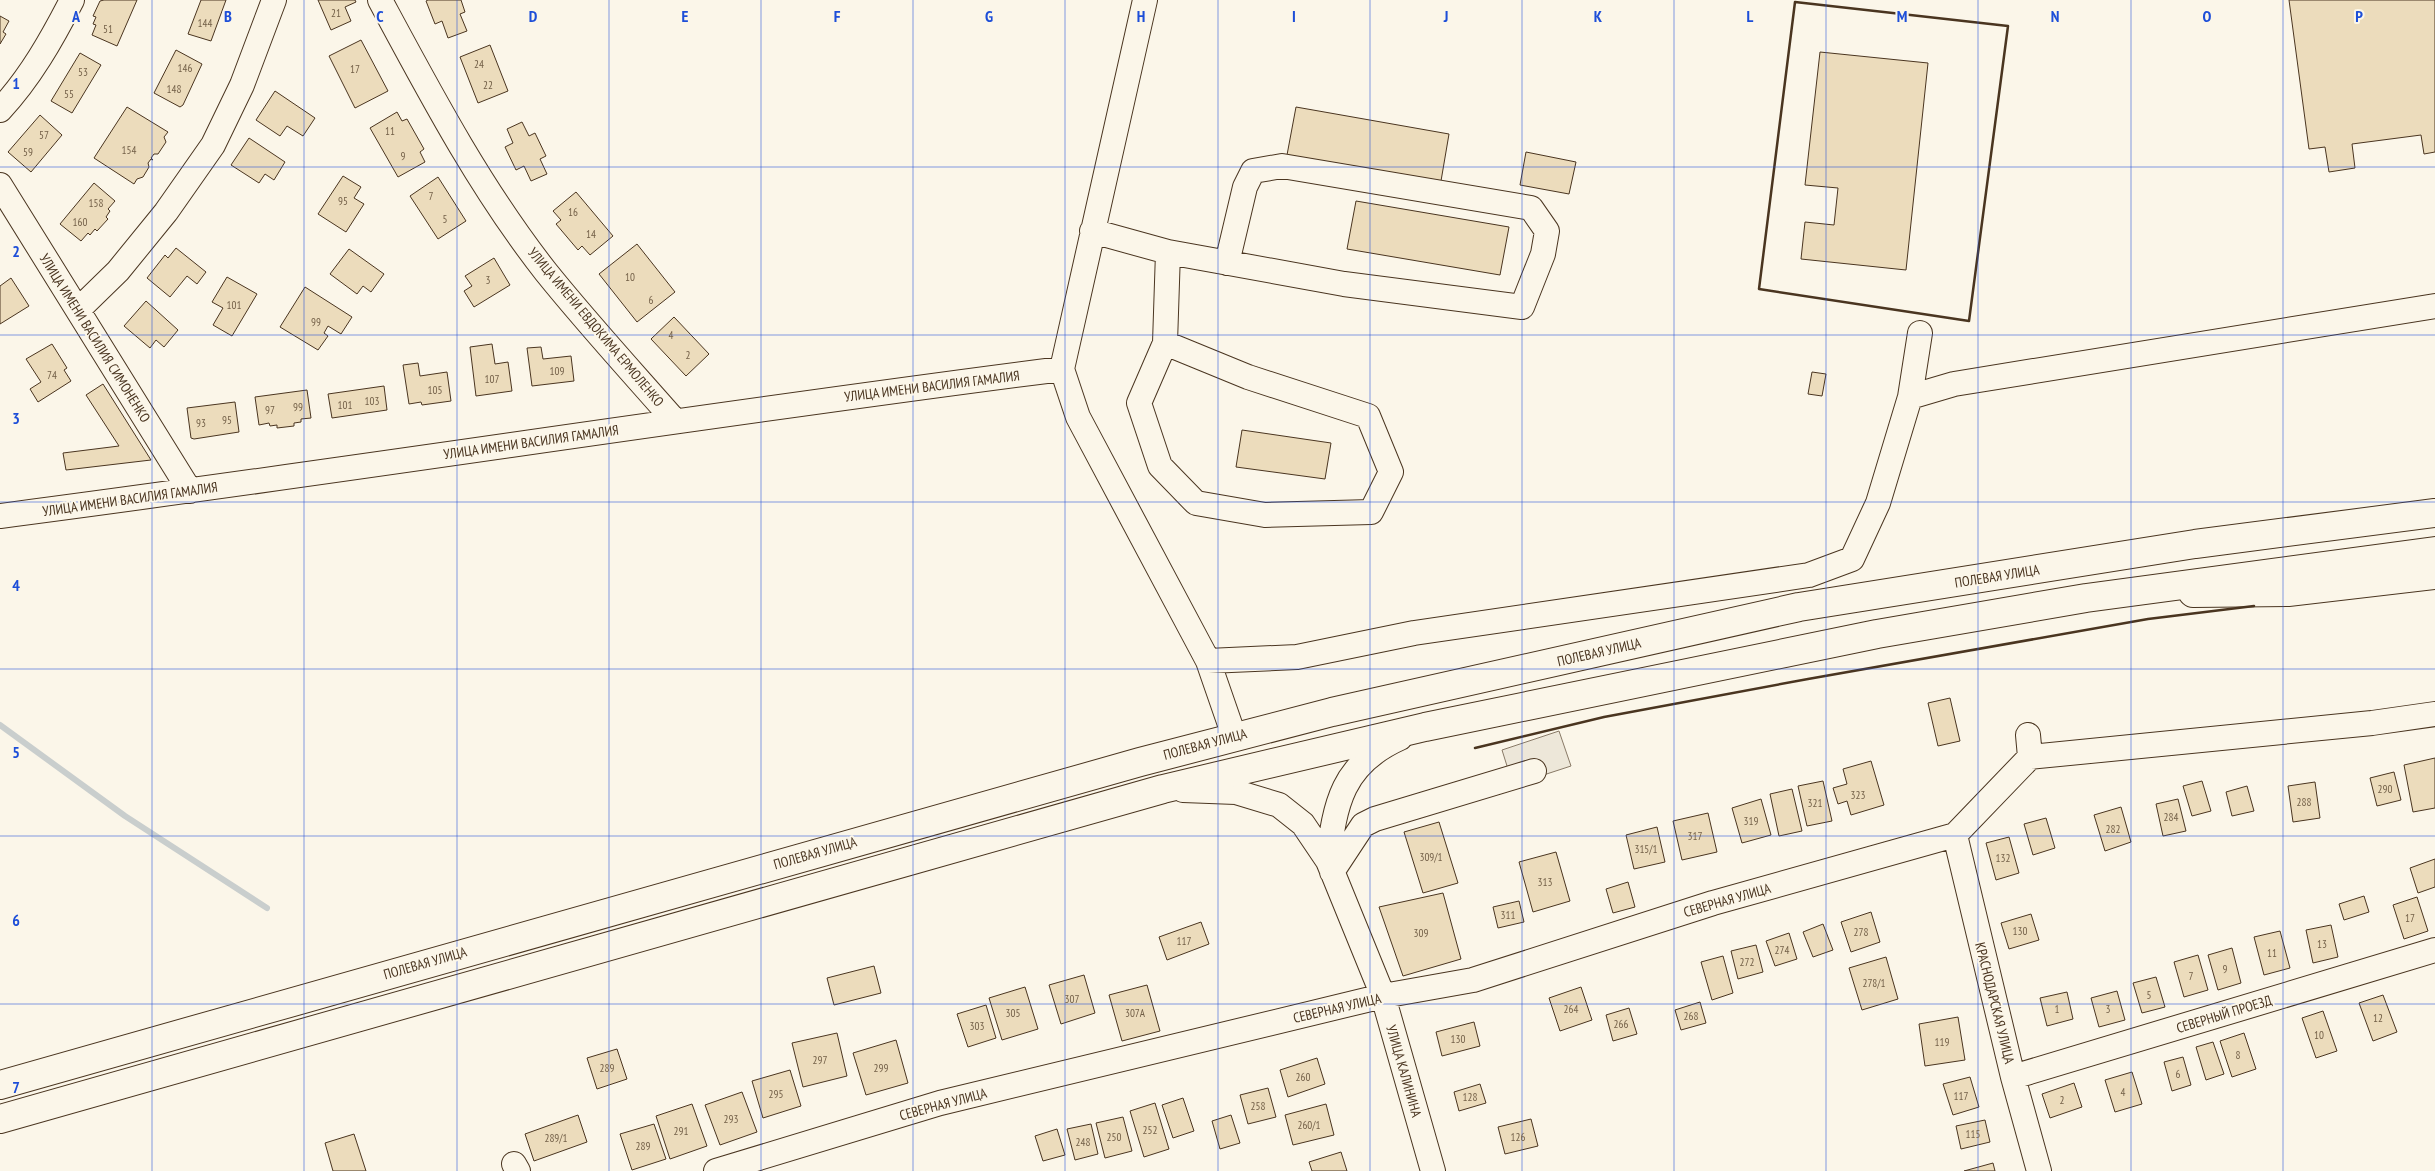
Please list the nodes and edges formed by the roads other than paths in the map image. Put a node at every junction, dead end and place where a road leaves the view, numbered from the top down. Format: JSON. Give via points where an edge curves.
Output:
{"nodes":[{"id":1,"x":72,"y":0,"type":"edge"},
{"id":2,"x":274,"y":0,"type":"edge"},
{"id":3,"x":380,"y":0,"type":"edge"},
{"id":4,"x":1145,"y":0,"type":"edge"},
{"id":5,"x":0,"y":110,"type":"edge"},
{"id":6,"x":0,"y":185,"type":"edge"},
{"id":7,"x":1092,"y":231,"type":"junction"},
{"id":8,"x":1168,"y":252,"type":"junction"},
{"id":9,"x":1227,"y":263,"type":"junction"},
{"id":10,"x":2435,"y":306,"type":"edge"},
{"id":11,"x":78,"y":310,"type":"junction"},
{"id":12,"x":1920,"y":332,"type":"dead end"},
{"id":13,"x":1165,"y":343,"type":"junction"},
{"id":14,"x":1062,"y":369,"type":"junction"},
{"id":15,"x":1910,"y":397,"type":"junction"},
{"id":16,"x":675,"y":422,"type":"junction"},
{"id":17,"x":190,"y":491,"type":"junction"},
{"id":18,"x":2435,"y":513,"type":"edge"},
{"id":19,"x":0,"y":516,"type":"edge"},
{"id":20,"x":2435,"y":551,"type":"edge"},
{"id":21,"x":2435,"y":575,"type":"edge"},
{"id":22,"x":2119,"y":594,"type":"junction"},
{"id":23,"x":1208,"y":661,"type":"junction"},
{"id":24,"x":2435,"y":714,"type":"edge"},
{"id":25,"x":1424,"y":727,"type":"junction"},
{"id":26,"x":1234,"y":736,"type":"junction"},
{"id":27,"x":1534,"y":771,"type":"dead end"},
{"id":28,"x":1163,"y":789,"type":"junction"},
{"id":29,"x":1955,"y":835,"type":"junction"},
{"id":30,"x":1330,"y":867,"type":"junction"},
{"id":31,"x":2435,"y":950,"type":"edge"},
{"id":32,"x":1383,"y":996,"type":"junction"},
{"id":33,"x":2013,"y":1077,"type":"junction"},
{"id":34,"x":0,"y":1085,"type":"edge"},
{"id":35,"x":0,"y":1119,"type":"edge"},
{"id":36,"x":716,"y":1171,"type":"edge"},
{"id":37,"x":1433,"y":1171,"type":"edge"},
{"id":38,"x":2040,"y":1171,"type":"edge"}],
"edges":[{"from":1,"to":5,"type":"street","via":[[50,43]]},
{"from":2,"to":11,"type":"street","via":[[242,85],[213,145],[166,212],[118,271]]},
{"from":3,"to":16,"type":"street","name":"УЛИЦА ИМЕНИ ЕВДОКИМА ЕРМОЛЕНКО","via":[[429,92],[486,185],[535,255]]},
{"from":4,"to":7,"type":"street"},
{"from":6,"to":11,"type":"street","name":"УЛИЦА ИМЕНИ ВАСИЛИЯ СИМОНЕНКО"},
{"from":7,"to":8,"type":"street"},
{"from":7,"to":14,"type":"street"},
{"from":8,"to":9,"type":"street"},
{"from":8,"to":13,"type":"street"},
{"from":9,"to":9,"type":"street","via":[[1245,187],[1253,171],[1282,166],[1531,208],[1547,231],[1543,254],[1522,307],[1344,284]]},
{"from":10,"to":15,"type":"street","via":[[1954,384]]},
{"from":11,"to":17,"type":"street","name":"УЛИЦА ИМЕНИ ВАСИЛИЯ СИМОНЕНКО"},
{"from":12,"to":15,"type":"street"},
{"from":13,"to":13,"type":"street","via":[[1139,403],[1160,466],[1196,503],[1265,515],[1371,512],[1391,472],[1368,416],[1248,377]]},
{"from":14,"to":16,"type":"street","name":"УЛИЦА ИМЕНИ ВАСИЛИЯ ГАМАЛИЯ"},
{"from":14,"to":23,"type":"street","via":[[1078,417]]},
{"from":15,"to":23,"type":"street","via":[[1878,503],[1852,559],[1809,575],[1414,633],[1297,657]]},
{"from":16,"to":17,"type":"street","name":"УЛИЦА ИМЕНИ ВАСИЛИЯ ГАМАЛИЯ"},
{"from":17,"to":19,"type":"street","name":"УЛИЦА ИМЕНИ ВАСИЛИЯ ГАМАЛИЯ"},
{"from":18,"to":26,"type":"main road","name":"ПОЛЕВАЯ УЛИЦА","via":[[2195,544],[1799,607]]},
{"from":20,"to":22,"type":"main road"},
{"from":21,"to":22,"type":"main road","via":[[2288,592]]},
{"from":22,"to":25,"type":"main road","via":[[1877,634]]},
{"from":23,"to":26,"type":"street"},
{"from":24,"to":29,"type":"street","via":[[2372,723],[2029,746]]},
{"from":25,"to":28,"type":"main road"},
{"from":25,"to":30,"type":"street","via":[[1377,748],[1354,772],[1340,797],[1332,825]]},
{"from":26,"to":34,"type":"main road","name":"ПОЛЕВАЯ УЛИЦА"},
{"from":27,"to":30,"type":"street","via":[[1375,819],[1363,825]]},
{"from":28,"to":30,"type":"street","name":"УЛИЦА КАЛИНИНА","via":[[1236,792],[1280,805],[1303,824]]},
{"from":28,"to":35,"type":"main road"},
{"from":29,"to":32,"type":"street","name":"СЕВЕРНАЯ УЛИЦА","via":[[1713,903],[1473,980]]},
{"from":29,"to":33,"type":"street","name":"КРАСНОДАРСКАЯ УЛИЦА"},
{"from":30,"to":32,"type":"street","name":"УЛИЦА КАЛИНИНА"},
{"from":31,"to":33,"type":"street","name":"СЕВЕРНЫЙ ПРОЕЗД"},
{"from":32,"to":36,"type":"street","name":"СЕВЕРНАЯ УЛИЦА","via":[[940,1103]]},
{"from":32,"to":37,"type":"street","name":"УЛИЦА КАЛИНИНА"},
{"from":33,"to":38,"type":"street","name":"КРАСНОДАРСКАЯ УЛИЦА"}]}
